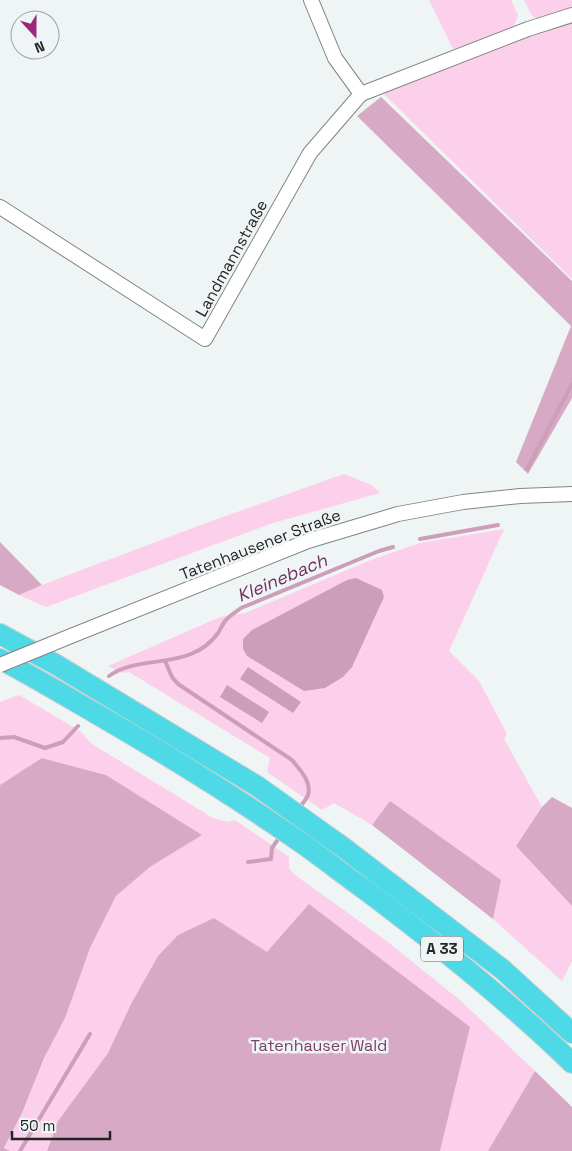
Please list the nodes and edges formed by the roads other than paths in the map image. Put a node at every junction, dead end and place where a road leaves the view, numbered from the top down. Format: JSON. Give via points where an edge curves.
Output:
{"nodes":[{"id":1,"x":311,"y":0,"type":"edge"},
{"id":2,"x":572,"y":15,"type":"edge"},
{"id":3,"x":361,"y":94,"type":"junction"},
{"id":4,"x":0,"y":207,"type":"edge"},
{"id":5,"x":572,"y":494,"type":"edge"},
{"id":6,"x":0,"y":634,"type":"edge"},
{"id":7,"x":0,"y":659,"type":"edge"},
{"id":8,"x":0,"y":665,"type":"edge"},
{"id":9,"x":572,"y":1033,"type":"edge"},
{"id":10,"x":572,"y":1063,"type":"edge"}],
"edges":[{"from":1,"to":3,"type":"street","via":[[335,58]]},
{"from":2,"to":3,"type":"street","name":"Landmannstraße"},
{"from":3,"to":4,"type":"street","name":"Landmannstraße","via":[[310,153],[206,339]]},
{"from":5,"to":8,"type":"street","name":"Tatenhausener Straße","bridge":true,"via":[[463,502],[398,514],[308,541]]},
{"from":6,"to":9,"type":"highway","number":"A 33","via":[[63,668],[257,786],[502,969]]},
{"from":7,"to":10,"type":"highway","number":"A 33","via":[[147,743],[304,845],[472,973]]}]}
